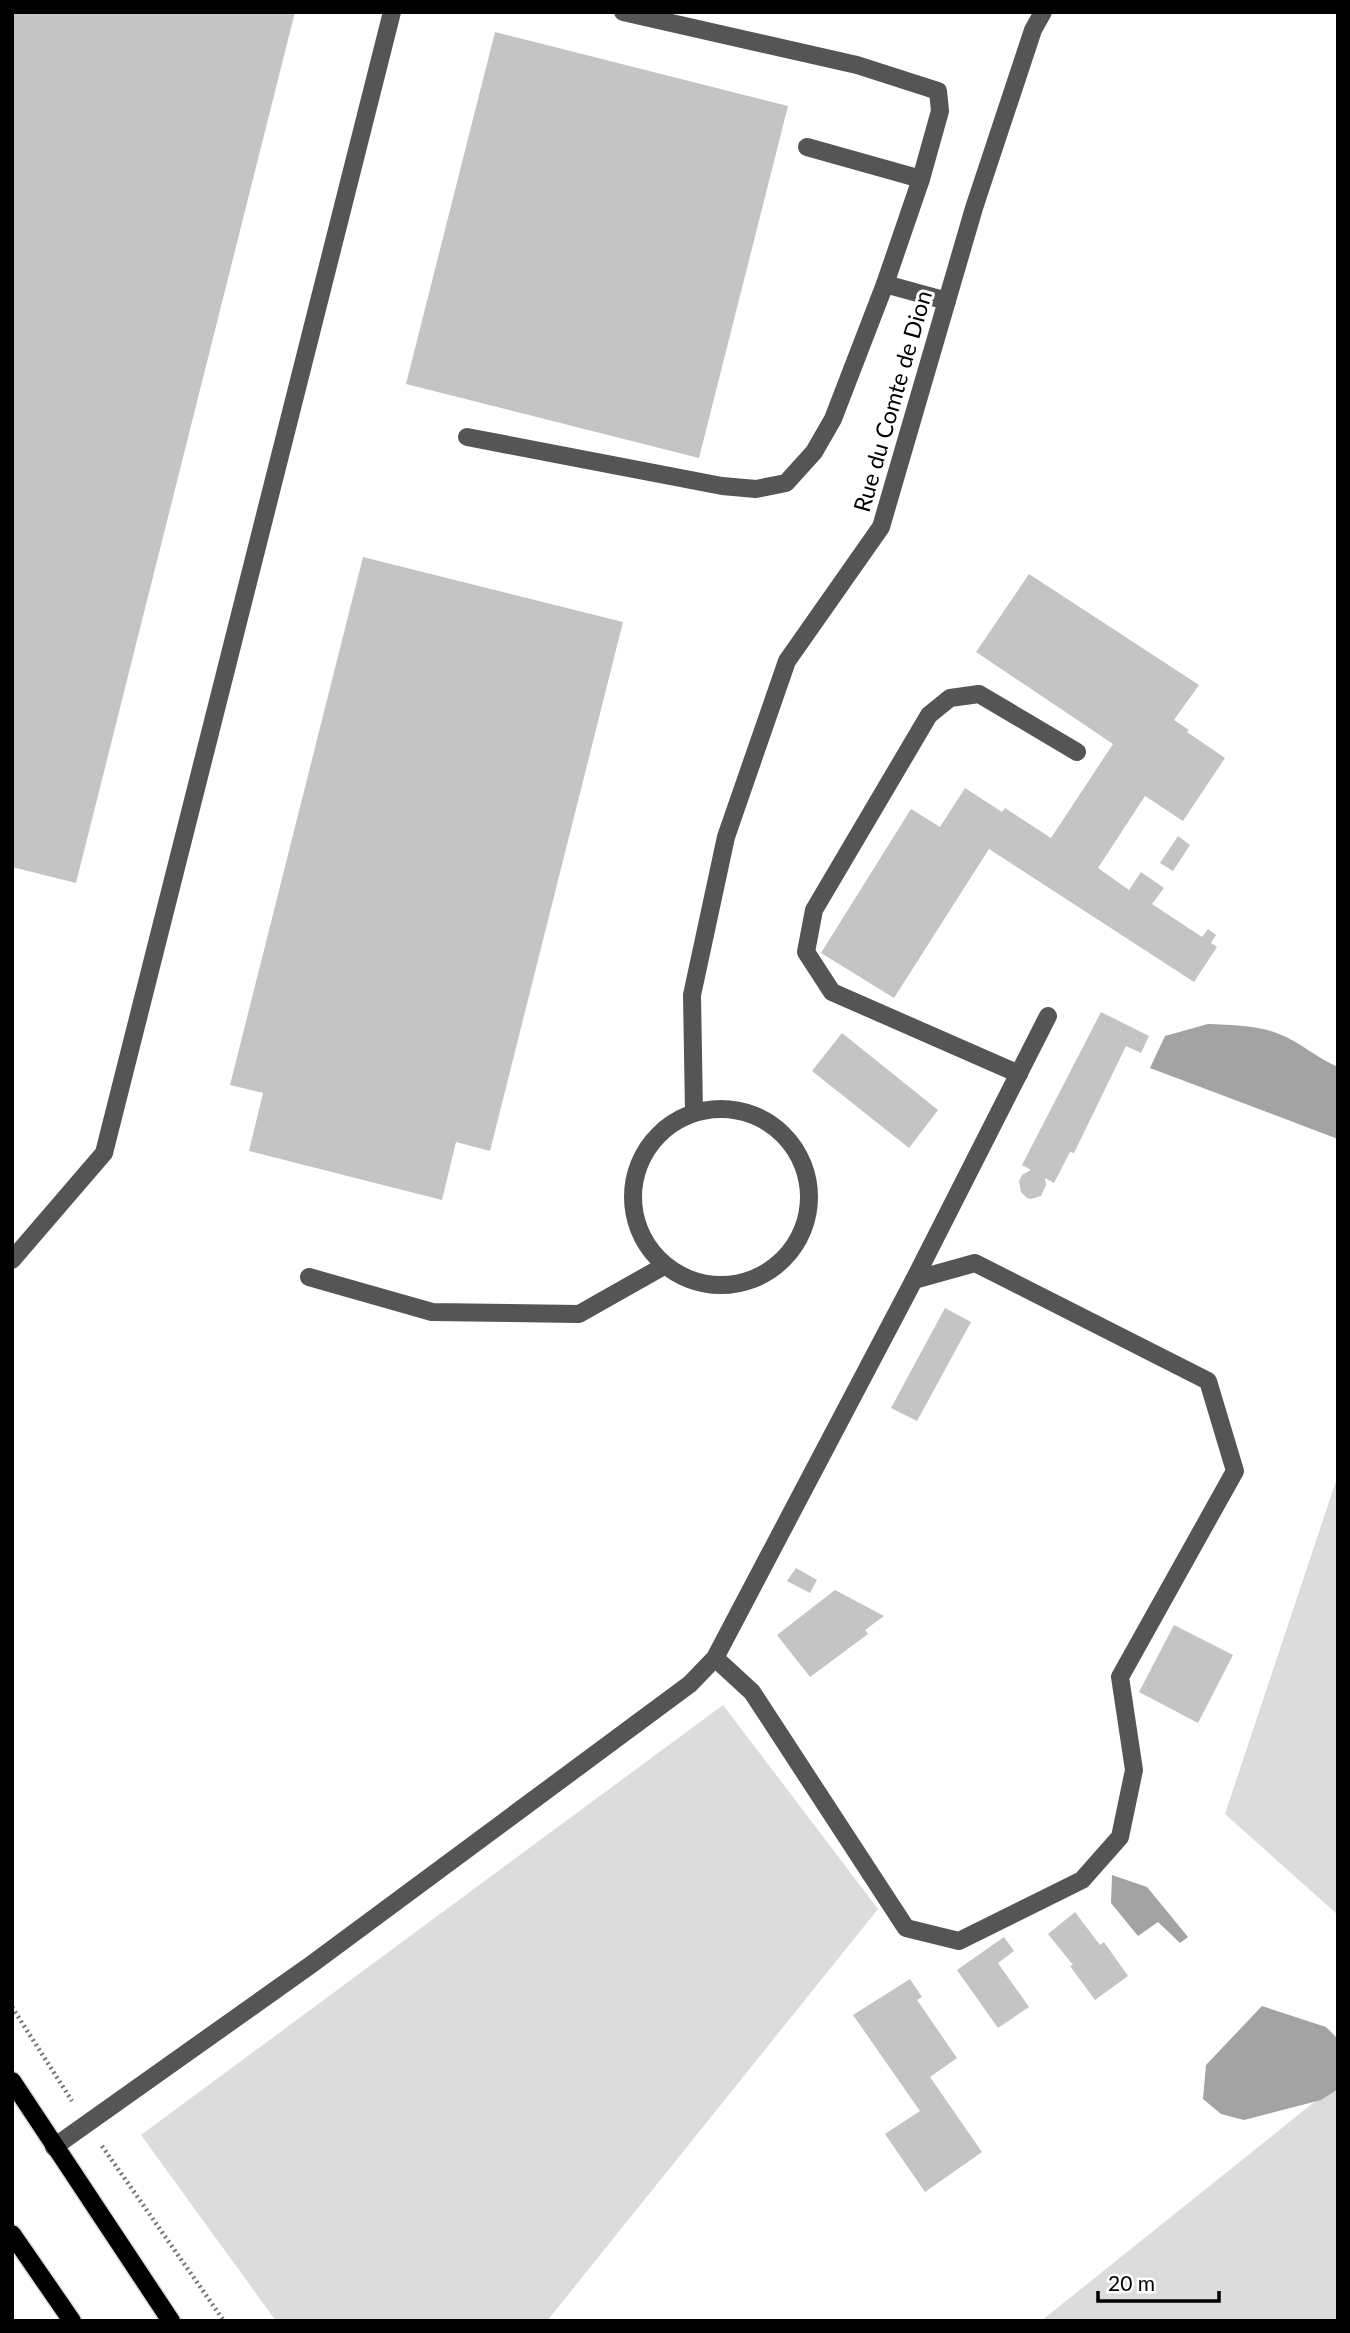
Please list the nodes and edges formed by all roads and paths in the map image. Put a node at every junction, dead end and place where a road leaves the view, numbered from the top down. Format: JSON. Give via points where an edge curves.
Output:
{"nodes":[{"id":1,"x":392,"y":12,"type":"edge"},
{"id":2,"x":623,"y":12,"type":"edge"},
{"id":3,"x":1043,"y":12,"type":"edge"},
{"id":4,"x":807,"y":147,"type":"dead end"},
{"id":5,"x":921,"y":180,"type":"junction"},
{"id":6,"x":886,"y":284,"type":"junction"},
{"id":7,"x":947,"y":300,"type":"junction"},
{"id":8,"x":467,"y":437,"type":"dead end"},
{"id":9,"x":1077,"y":752,"type":"dead end"},
{"id":10,"x":1048,"y":1016,"type":"dead end"},
{"id":11,"x":1019,"y":1074,"type":"junction"},
{"id":12,"x":694,"y":1112,"type":"junction"},
{"id":13,"x":12,"y":1260,"type":"edge"},
{"id":14,"x":664,"y":1266,"type":"junction"},
{"id":15,"x":309,"y":1277,"type":"dead end"},
{"id":16,"x":914,"y":1280,"type":"junction"},
{"id":17,"x":715,"y":1658,"type":"junction"},
{"id":18,"x":12,"y":2007,"type":"edge"},
{"id":19,"x":12,"y":2081,"type":"edge"},
{"id":20,"x":87,"y":2125,"type":"junction"},
{"id":21,"x":54,"y":2147,"type":"junction"},
{"id":22,"x":12,"y":2234,"type":"edge"},
{"id":23,"x":72,"y":2321,"type":"edge"},
{"id":24,"x":171,"y":2321,"type":"edge"},
{"id":25,"x":225,"y":2321,"type":"edge"}],
"edges":[{"from":1,"to":13,"type":"lane","via":[[104,1153]]},
{"from":2,"to":5,"type":"lane","via":[[857,65],[938,90],[940,111]]},
{"from":3,"to":7,"type":"lane","name":"Rue du Comte de Dion","via":[[1033,30]]},
{"from":4,"to":5,"type":"lane"},
{"from":5,"to":6,"type":"lane"},
{"from":6,"to":7,"type":"lane"},
{"from":6,"to":8,"type":"lane","via":[[833,419],[814,452],[786,483],[756,489],[722,486]]},
{"from":7,"to":12,"type":"lane","name":"Rue du Comte de Dion","via":[[881,527],[787,661],[726,837],[692,995]]},
{"from":9,"to":11,"type":"lane","via":[[979,694],[950,698],[929,715],[814,910],[806,952],[832,992]]},
{"from":10,"to":11,"type":"lane"},
{"from":11,"to":16,"type":"lane"},
{"from":12,"to":14,"type":"lane","via":[[670,1124],[650,1143],[632,1193],[635,1220],[646,1245]]},
{"from":12,"to":14,"type":"lane","via":[[725,1108],[755,1115],[781,1131],[800,1155],[809,1184],[809,1215],[797,1243],[777,1266],[750,1282],[720,1287],[690,1281]]},
{"from":14,"to":15,"type":"lane","via":[[579,1314],[432,1312]]},
{"from":16,"to":17,"type":"lane"},
{"from":16,"to":17,"type":"lane","via":[[975,1263],[1208,1381],[1235,1471],[1120,1677],[1134,1770],[1120,1837],[1082,1880],[959,1941],[906,1928],[752,1692]]},
{"from":17,"to":20,"type":"lane","via":[[690,1684]]},
{"from":18,"to":20,"type":"path"},
{"from":19,"to":21,"type":"main road"},
{"from":20,"to":21,"type":"lane"},
{"from":20,"to":25,"type":"path"},
{"from":21,"to":24,"type":"main road"},
{"from":22,"to":23,"type":"main road"}]}
